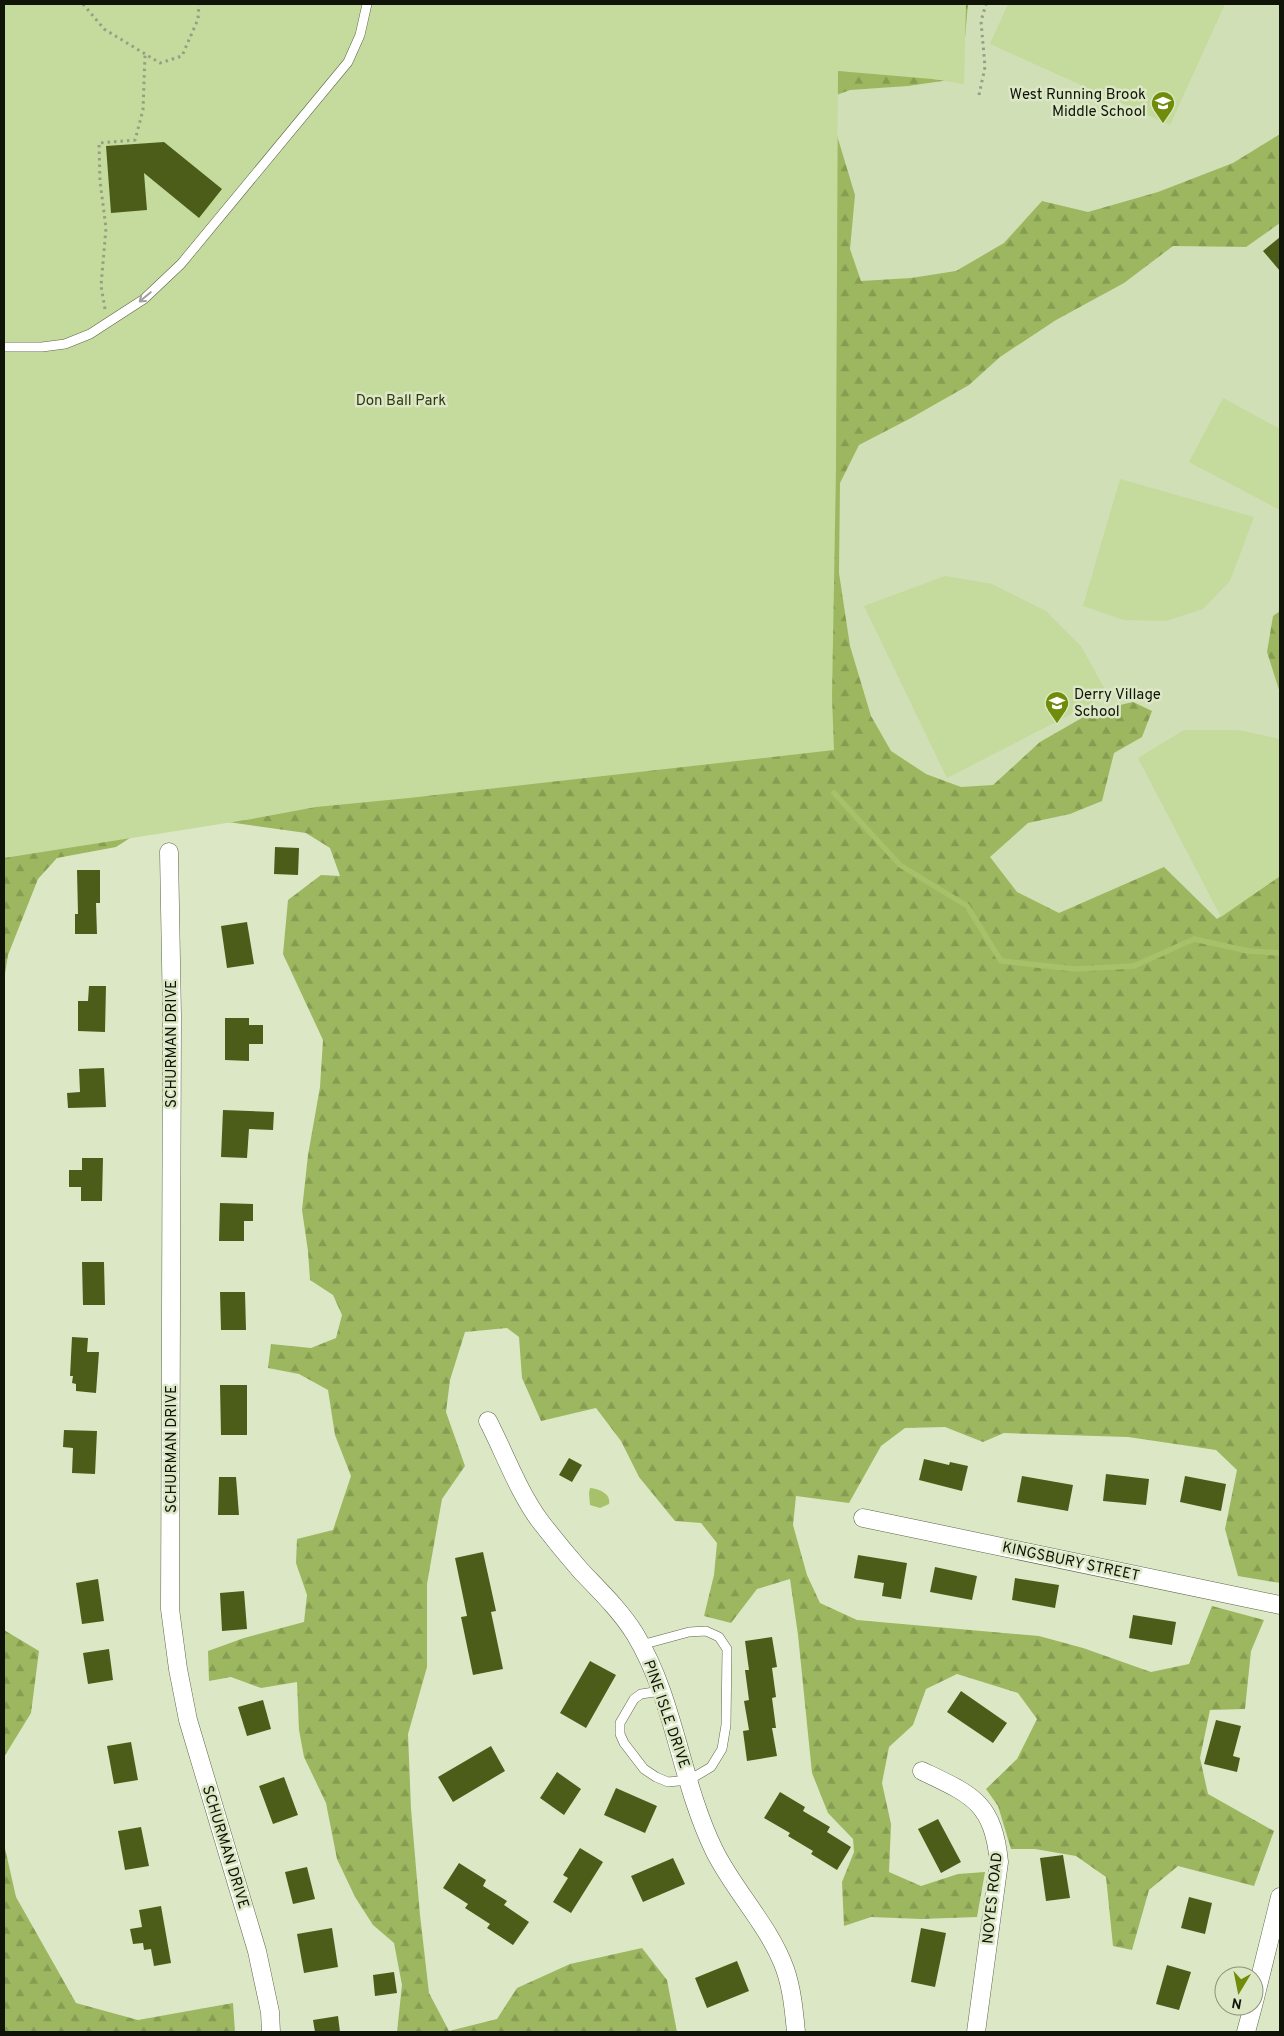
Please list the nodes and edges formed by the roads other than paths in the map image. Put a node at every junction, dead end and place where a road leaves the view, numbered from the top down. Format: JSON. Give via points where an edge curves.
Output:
{"nodes":[{"id":1,"x":367,"y":4,"type":"edge"},
{"id":2,"x":4,"y":347,"type":"edge"},
{"id":3,"x":168,"y":852,"type":"dead end"},
{"id":4,"x":488,"y":1421,"type":"dead end"},
{"id":5,"x":863,"y":1518,"type":"dead end"},
{"id":6,"x":1280,"y":1604,"type":"edge"},
{"id":7,"x":641,"y":1645,"type":"junction"},
{"id":8,"x":661,"y":1691,"type":"junction"},
{"id":9,"x":922,"y":1771,"type":"dead end"},
{"id":10,"x":689,"y":1780,"type":"junction"},
{"id":11,"x":1280,"y":1897,"type":"edge"},
{"id":12,"x":1263,"y":1966,"type":"edge"},
{"id":13,"x":1250,"y":2016,"type":"edge"},
{"id":14,"x":271,"y":2032,"type":"edge"},
{"id":15,"x":796,"y":2032,"type":"edge"},
{"id":16,"x":976,"y":2032,"type":"edge"},
{"id":17,"x":1246,"y":2032,"type":"edge"}],
"edges":[{"from":1,"to":2,"type":"lane","one_way":true,"via":[[360,36],[348,62],[181,264],[144,299],[108,324],[65,344],[42,348]]},
{"from":3,"to":14,"type":"street","name":"SCHURMAN DRIVE","via":[[172,1016],[170,1609],[188,1720],[257,1951]]},
{"from":4,"to":7,"type":"street","name":"PINE ISLE DRIVE","via":[[517,1484],[539,1520],[622,1616]]},
{"from":5,"to":6,"type":"street","name":"KINGSBURY STREET"},
{"from":7,"to":8,"type":"street","name":"PINE ISLE DRIVE","via":[[655,1670]]},
{"from":7,"to":10,"type":"lane","via":[[689,1632],[706,1631],[719,1637],[726,1650],[726,1725],[722,1749],[711,1767]]},
{"from":8,"to":10,"type":"street","name":"PINE ISLE DRIVE"},
{"from":8,"to":10,"type":"lane","via":[[641,1694],[634,1699],[620,1723],[620,1734],[644,1769],[668,1782]]},
{"from":9,"to":16,"type":"street","name":"NOYES ROAD","via":[[957,1788],[979,1804],[991,1821],[997,1841],[999,1862]]},
{"from":10,"to":15,"type":"street","name":"PINE ISLE DRIVE","via":[[714,1849],[763,1926],[785,1969]]},
{"from":11,"to":12,"type":"street"},
{"from":13,"to":17,"type":"street"}]}
